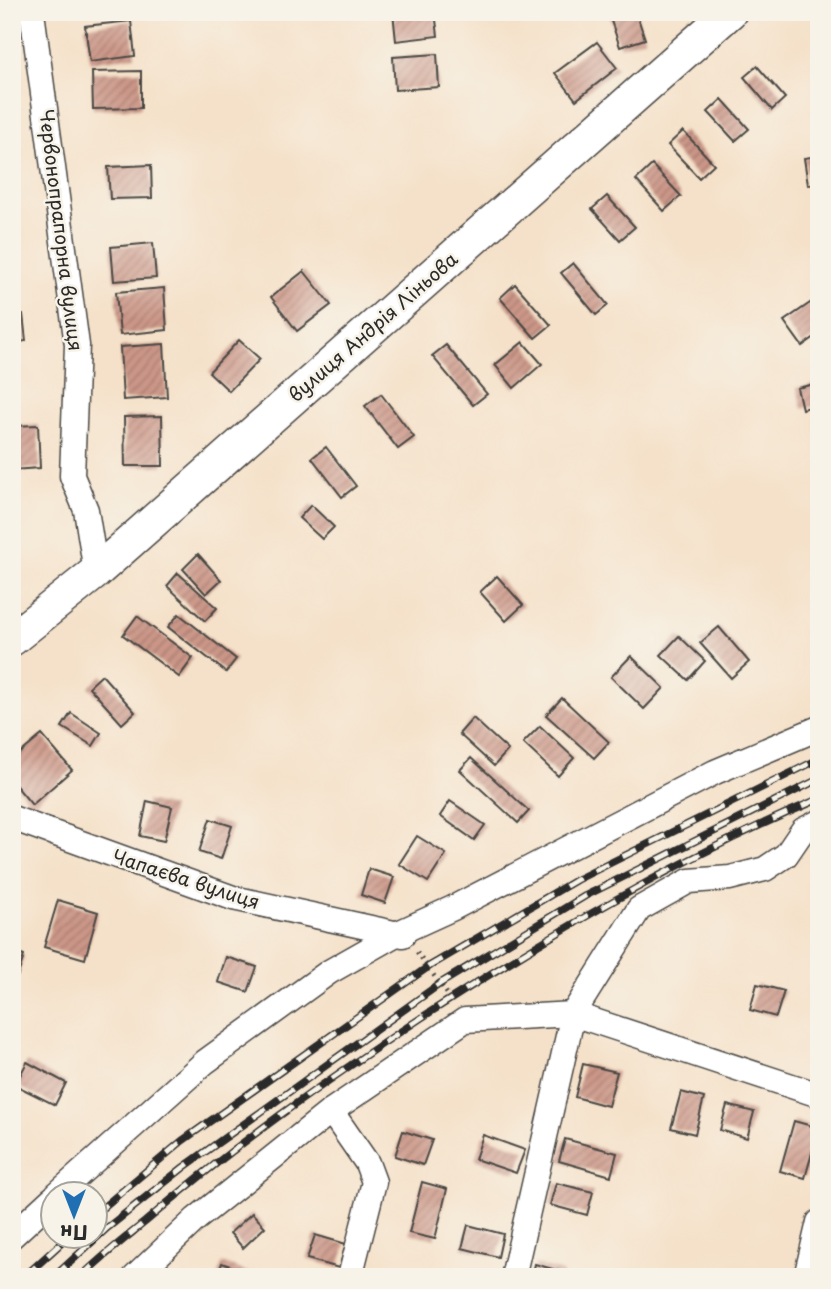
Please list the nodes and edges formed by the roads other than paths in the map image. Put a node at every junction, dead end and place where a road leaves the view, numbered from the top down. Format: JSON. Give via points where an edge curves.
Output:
{"nodes":[{"id":1,"x":33,"y":12,"type":"edge"},
{"id":2,"x":730,"y":12,"type":"edge"},
{"id":3,"x":96,"y":572,"type":"junction"},
{"id":4,"x":12,"y":639,"type":"edge"},
{"id":5,"x":819,"y":728,"type":"edge"},
{"id":6,"x":12,"y":818,"type":"edge"},
{"id":7,"x":819,"y":822,"type":"edge"},
{"id":8,"x":400,"y":935,"type":"junction"},
{"id":9,"x":573,"y":1014,"type":"junction"},
{"id":10,"x":819,"y":1095,"type":"edge"},
{"id":11,"x":331,"y":1111,"type":"junction"},
{"id":12,"x":74,"y":1180,"type":"edge"},
{"id":13,"x":38,"y":1212,"type":"edge"},
{"id":14,"x":819,"y":1222,"type":"edge"},
{"id":15,"x":12,"y":1236,"type":"edge"},
{"id":16,"x":135,"y":1277,"type":"edge"},
{"id":17,"x":350,"y":1277,"type":"edge"},
{"id":18,"x":513,"y":1277,"type":"edge"},
{"id":19,"x":806,"y":1277,"type":"edge"}],
"edges":[{"from":1,"to":3,"type":"street","name":"Червонопрапорна вулиця","via":[[77,345],[72,476],[86,510]]},
{"from":2,"to":3,"type":"street","name":"вулиця Андрія Ліньова"},
{"from":3,"to":4,"type":"street","name":"вулиця Андрія Ліньова"},
{"from":5,"to":8,"type":"street","via":[[715,772]]},
{"from":6,"to":8,"type":"street","name":"Чапаєва вулиця","via":[[233,898]]},
{"from":7,"to":9,"type":"street","via":[[803,830],[786,855],[765,869],[689,881],[639,909]]},
{"from":8,"to":12,"type":"street","via":[[328,972],[205,1062]]},
{"from":9,"to":10,"type":"street"},
{"from":9,"to":11,"type":"street","via":[[465,1020]]},
{"from":9,"to":18,"type":"street"},
{"from":11,"to":16,"type":"street","via":[[196,1219]]},
{"from":11,"to":17,"type":"street","via":[[367,1163],[374,1182]]},
{"from":13,"to":15,"type":"street"},
{"from":14,"to":19,"type":"street"}]}
